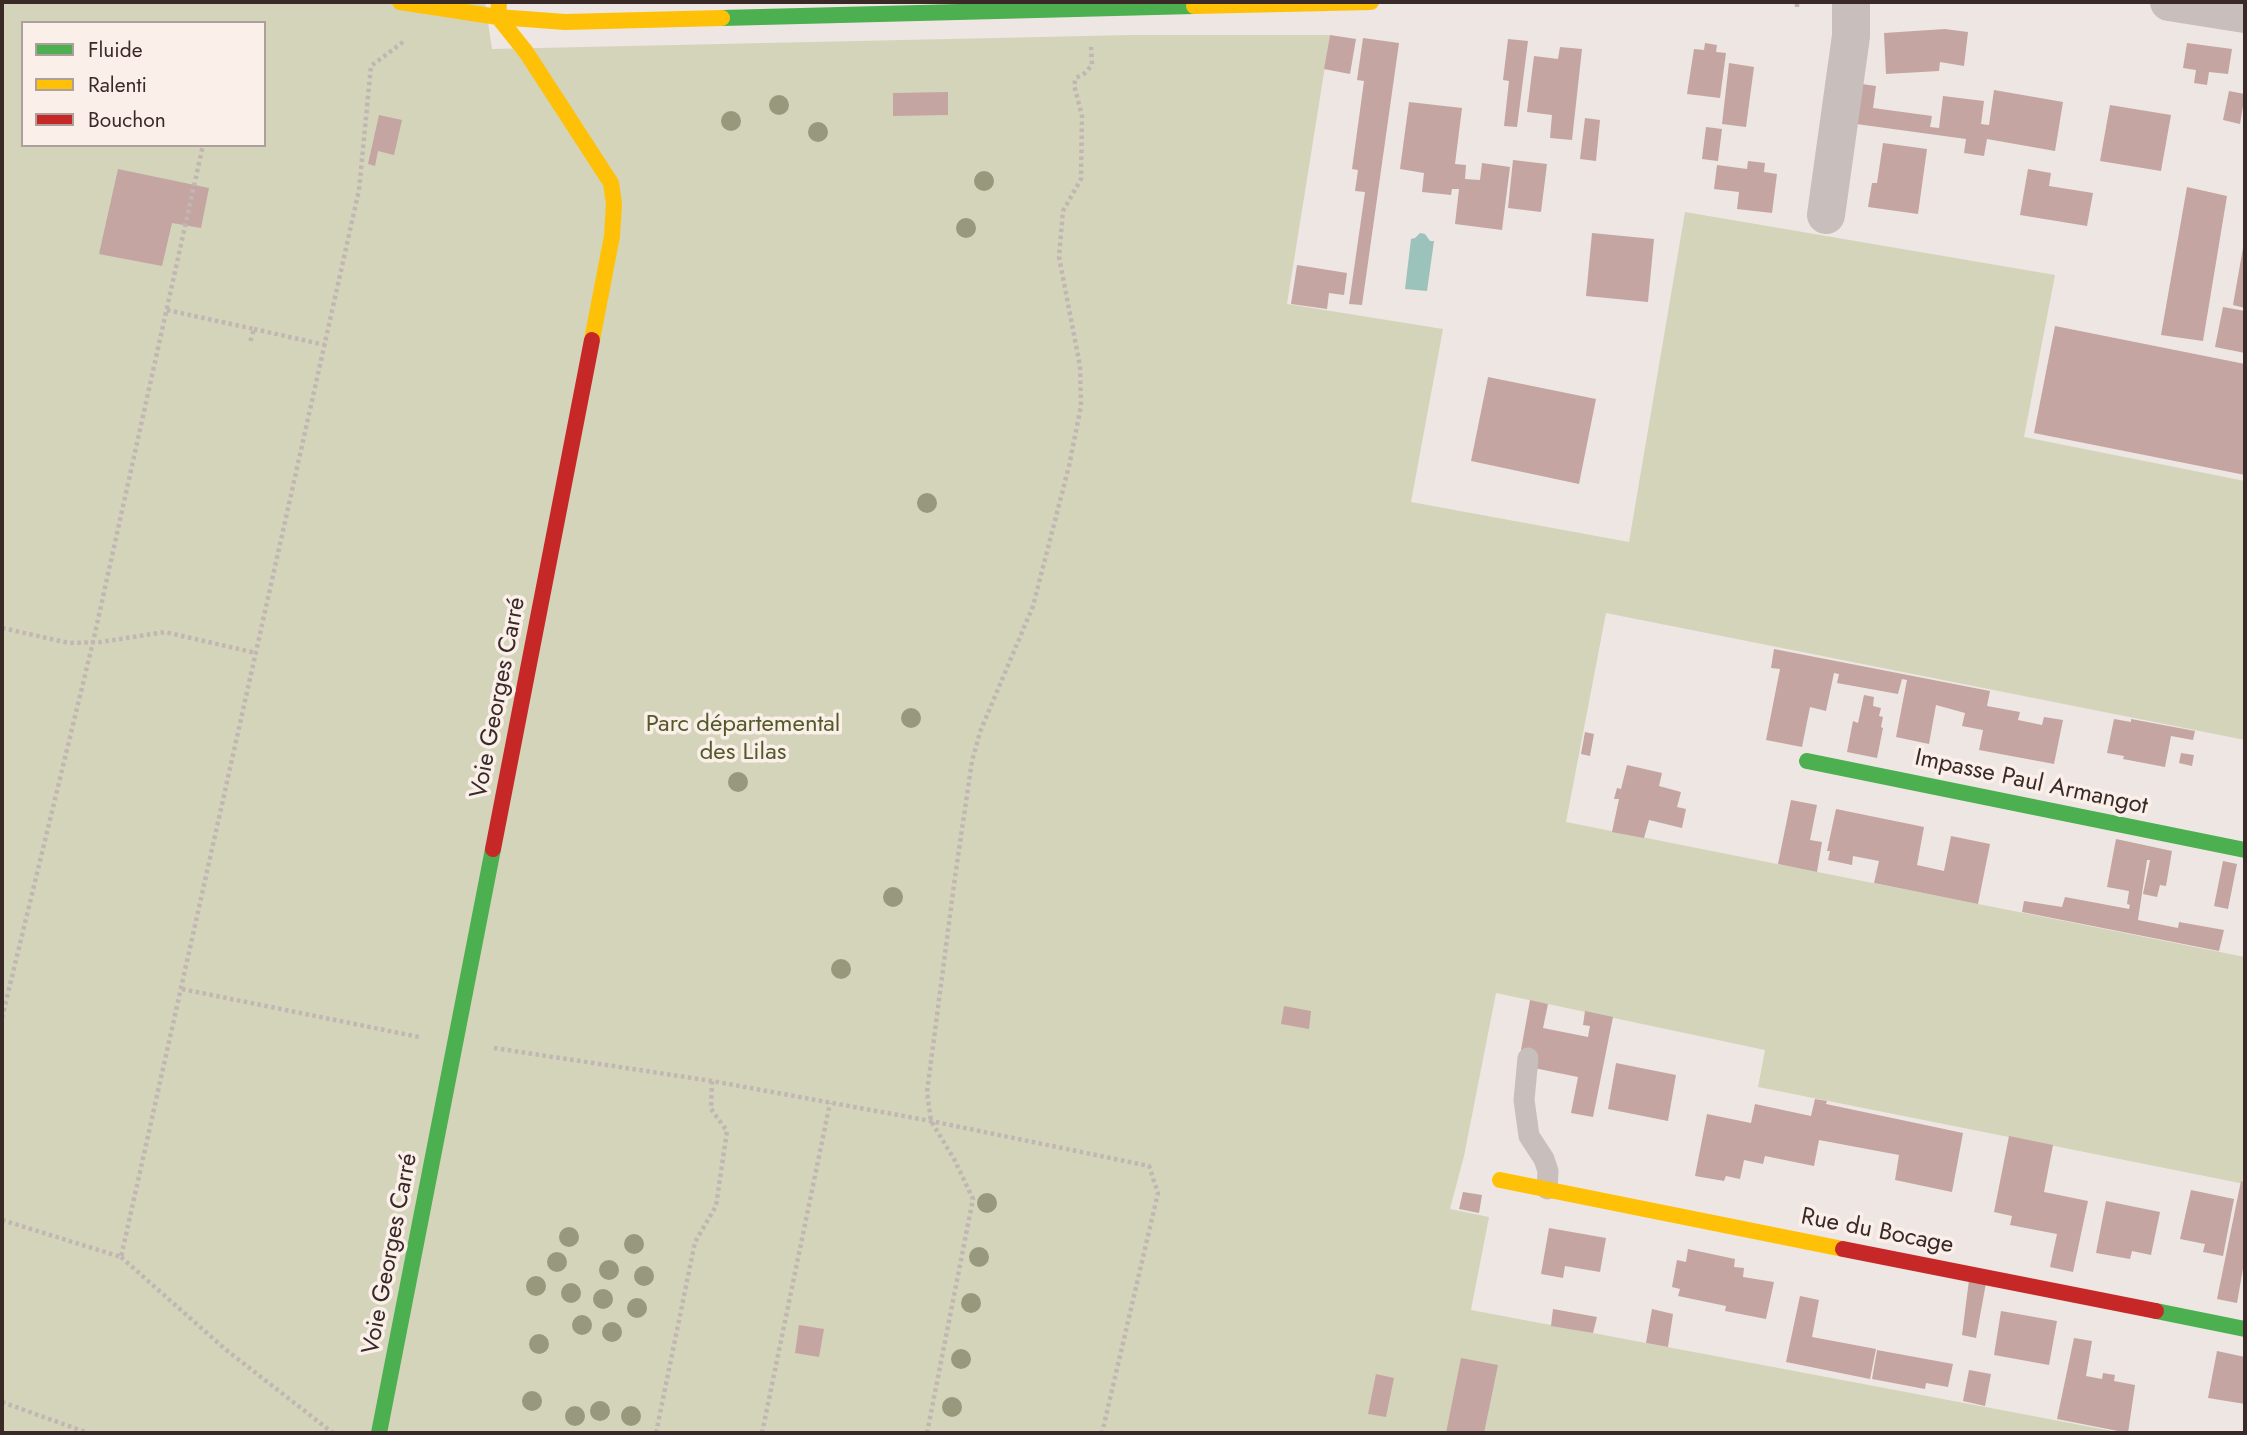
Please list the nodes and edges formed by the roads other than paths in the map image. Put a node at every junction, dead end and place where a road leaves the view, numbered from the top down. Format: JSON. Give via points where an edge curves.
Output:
{"nodes":[{"id":1,"x":400,"y":2,"type":"edge"},
{"id":2,"x":1371,"y":2,"type":"edge"},
{"id":3,"x":1851,"y":2,"type":"edge"},
{"id":4,"x":2169,"y":2,"type":"edge"},
{"id":5,"x":903,"y":7,"type":"edge"},
{"id":6,"x":499,"y":9,"type":"edge"},
{"id":7,"x":2245,"y":14,"type":"edge"},
{"id":8,"x":1826,"y":215,"type":"dead end"},
{"id":9,"x":1807,"y":761,"type":"dead end"},
{"id":10,"x":2245,"y":850,"type":"edge"},
{"id":11,"x":1528,"y":1058,"type":"dead end"},
{"id":12,"x":1500,"y":1180,"type":"dead end"},
{"id":13,"x":1547,"y":1189,"type":"junction"},
{"id":14,"x":2245,"y":1329,"type":"edge"},
{"id":15,"x":379,"y":1433,"type":"edge"}],
"edges":[{"from":1,"to":6,"type":"street"},
{"from":2,"to":5,"type":"street"},
{"from":3,"to":8,"type":"street","via":[[1851,36]]},
{"from":4,"to":7,"type":"street"},
{"from":5,"to":6,"type":"street","via":[[565,22]]},
{"from":6,"to":15,"type":"street","name":"Voie Georges Carré","via":[[611,183],[612,236]]},
{"from":9,"to":10,"type":"street","name":"Impasse Paul Armangot"},
{"from":11,"to":13,"type":"lane","via":[[1524,1100],[1529,1136],[1544,1159]]},
{"from":12,"to":13,"type":"street","name":"Rue du Bocage"},
{"from":13,"to":14,"type":"street","name":"Rue du Bocage"}]}
